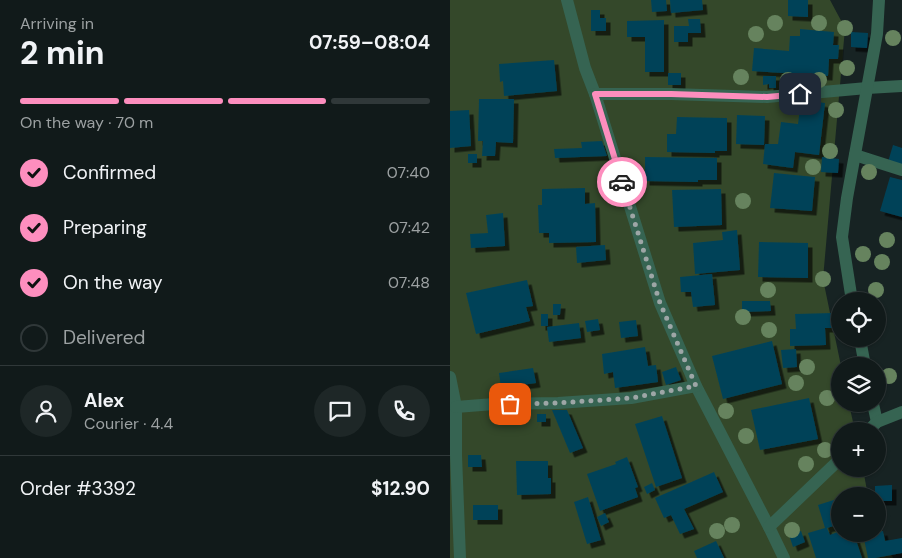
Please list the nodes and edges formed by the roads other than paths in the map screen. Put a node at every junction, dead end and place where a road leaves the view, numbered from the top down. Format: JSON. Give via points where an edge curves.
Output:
{"nodes":[{"id":1,"x":568,"y":0,"type":"edge"},
{"id":2,"x":879,"y":0,"type":"edge"},
{"id":3,"x":902,"y":86,"type":"edge"},
{"id":4,"x":867,"y":88,"type":"junction"},
{"id":5,"x":595,"y":94,"type":"junction"},
{"id":6,"x":855,"y":155,"type":"junction"},
{"id":7,"x":902,"y":170,"type":"edge"},
{"id":8,"x":851,"y":292,"type":"edge"},
{"id":9,"x":450,"y":377,"type":"edge"},
{"id":10,"x":696,"y":386,"type":"junction"},
{"id":11,"x":456,"y":407,"type":"junction"},
{"id":12,"x":902,"y":412,"type":"edge"},
{"id":13,"x":883,"y":422,"type":"edge"},
{"id":14,"x":831,"y":468,"type":"edge"},
{"id":15,"x":770,"y":527,"type":"junction"},
{"id":16,"x":460,"y":558,"type":"edge"},
{"id":17,"x":784,"y":558,"type":"edge"}],
"edges":[{"from":1,"to":5,"type":"street"},
{"from":2,"to":4,"type":"street","via":[[877,34]]},
{"from":3,"to":4,"type":"street"},
{"from":4,"to":5,"type":"street","via":[[767,97]]},
{"from":4,"to":6,"type":"street"},
{"from":5,"to":10,"type":"street","via":[[660,303]]},
{"from":6,"to":7,"type":"street"},
{"from":6,"to":8,"type":"street","via":[[842,237]]},
{"from":9,"to":11,"type":"street"},
{"from":10,"to":11,"type":"street","via":[[631,398]]},
{"from":10,"to":15,"type":"street"},
{"from":11,"to":16,"type":"street"},
{"from":12,"to":13,"type":"street"},
{"from":14,"to":15,"type":"street"},
{"from":15,"to":17,"type":"street"}]}
